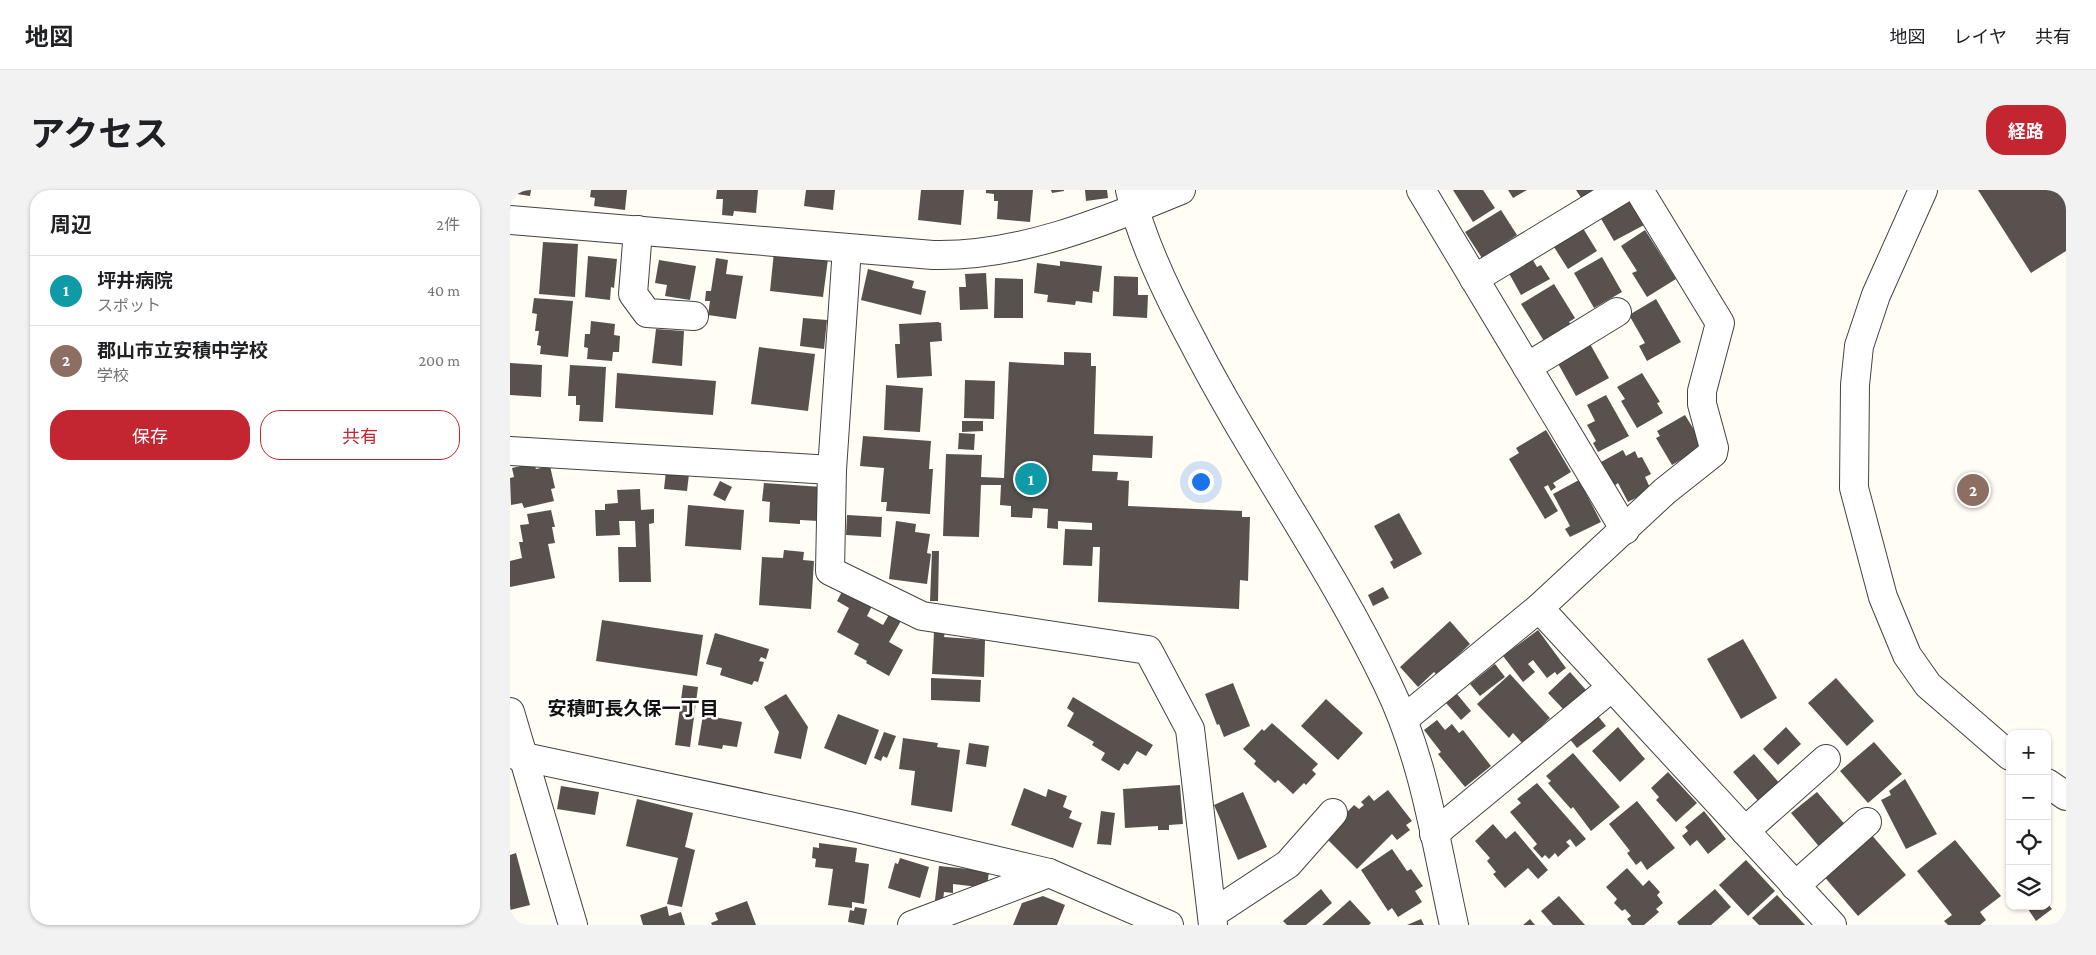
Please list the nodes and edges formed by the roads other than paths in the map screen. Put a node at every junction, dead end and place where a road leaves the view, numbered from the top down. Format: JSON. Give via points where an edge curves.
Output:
{"nodes":[{"id":1,"x":1181,"y":190,"type":"edge"},
{"id":2,"x":1421,"y":190,"type":"edge"},
{"id":3,"x":1621,"y":190,"type":"edge"},
{"id":4,"x":1639,"y":190,"type":"edge"},
{"id":5,"x":1923,"y":190,"type":"edge"},
{"id":6,"x":1132,"y":200,"type":"edge"},
{"id":7,"x":510,"y":220,"type":"edge"},
{"id":8,"x":638,"y":230,"type":"junction"},
{"id":9,"x":847,"y":248,"type":"junction"},
{"id":10,"x":1474,"y":280,"type":"junction"},
{"id":11,"x":1617,"y":312,"type":"dead end"},
{"id":12,"x":694,"y":316,"type":"dead end"},
{"id":13,"x":1527,"y":367,"type":"junction"},
{"id":14,"x":510,"y":451,"type":"edge"},
{"id":15,"x":832,"y":470,"type":"junction"},
{"id":16,"x":1625,"y":530,"type":"junction"},
{"id":17,"x":1539,"y":608,"type":"junction"},
{"id":18,"x":1612,"y":687,"type":"junction"},
{"id":19,"x":510,"y":712,"type":"edge"},
{"id":20,"x":1404,"y":719,"type":"junction"},
{"id":21,"x":2006,"y":753,"type":"edge"},
{"id":22,"x":517,"y":756,"type":"edge"},
{"id":23,"x":1826,"y":759,"type":"dead end"},
{"id":24,"x":2051,"y":786,"type":"edge"},
{"id":25,"x":2066,"y":796,"type":"edge"},
{"id":26,"x":1333,"y":813,"type":"dead end"},
{"id":27,"x":1867,"y":822,"type":"dead end"},
{"id":28,"x":1745,"y":831,"type":"junction"},
{"id":29,"x":1434,"y":834,"type":"junction"},
{"id":30,"x":1049,"y":873,"type":"junction"},
{"id":31,"x":1795,"y":886,"type":"junction"},
{"id":32,"x":1125,"y":916,"type":"edge"},
{"id":33,"x":1212,"y":920,"type":"edge"},
{"id":34,"x":573,"y":925,"type":"edge"},
{"id":35,"x":912,"y":925,"type":"edge"},
{"id":36,"x":1169,"y":925,"type":"edge"},
{"id":37,"x":1454,"y":925,"type":"edge"},
{"id":38,"x":1832,"y":925,"type":"edge"}],
"edges":[{"from":1,"to":6,"type":"street"},
{"from":2,"to":10,"type":"street"},
{"from":3,"to":10,"type":"street"},
{"from":4,"to":16,"type":"street","via":[[1720,323],[1702,391],[1713,453],[1665,491]]},
{"from":5,"to":21,"type":"street","via":[[1876,295],[1860,346],[1855,384],[1854,488],[1883,598],[1907,655],[1928,685]]},
{"from":6,"to":9,"type":"street","via":[[1038,241],[982,254],[933,256]]},
{"from":6,"to":20,"type":"street","via":[[1166,288],[1214,384],[1334,586]]},
{"from":7,"to":8,"type":"street"},
{"from":8,"to":9,"type":"street"},
{"from":8,"to":12,"type":"street","via":[[633,294],[647,313]]},
{"from":9,"to":15,"type":"street"},
{"from":10,"to":13,"type":"street"},
{"from":11,"to":13,"type":"street"},
{"from":13,"to":16,"type":"street"},
{"from":14,"to":15,"type":"street"},
{"from":15,"to":33,"type":"street","via":[[830,571],[922,616],[1148,650],[1190,729]]},
{"from":16,"to":17,"type":"street"},
{"from":17,"to":18,"type":"street"},
{"from":17,"to":20,"type":"street"},
{"from":18,"to":28,"type":"street"},
{"from":18,"to":29,"type":"street"},
{"from":19,"to":22,"type":"street"},
{"from":20,"to":29,"type":"street"},
{"from":22,"to":30,"type":"street","via":[[849,826]]},
{"from":22,"to":34,"type":"street"},
{"from":23,"to":28,"type":"street"},
{"from":24,"to":25,"type":"street"},
{"from":26,"to":33,"type":"street","via":[[1288,864]]},
{"from":27,"to":31,"type":"street"},
{"from":28,"to":31,"type":"street"},
{"from":29,"to":37,"type":"street"},
{"from":30,"to":32,"type":"street"},
{"from":30,"to":35,"type":"street"},
{"from":31,"to":38,"type":"street"},
{"from":32,"to":36,"type":"street"}]}
